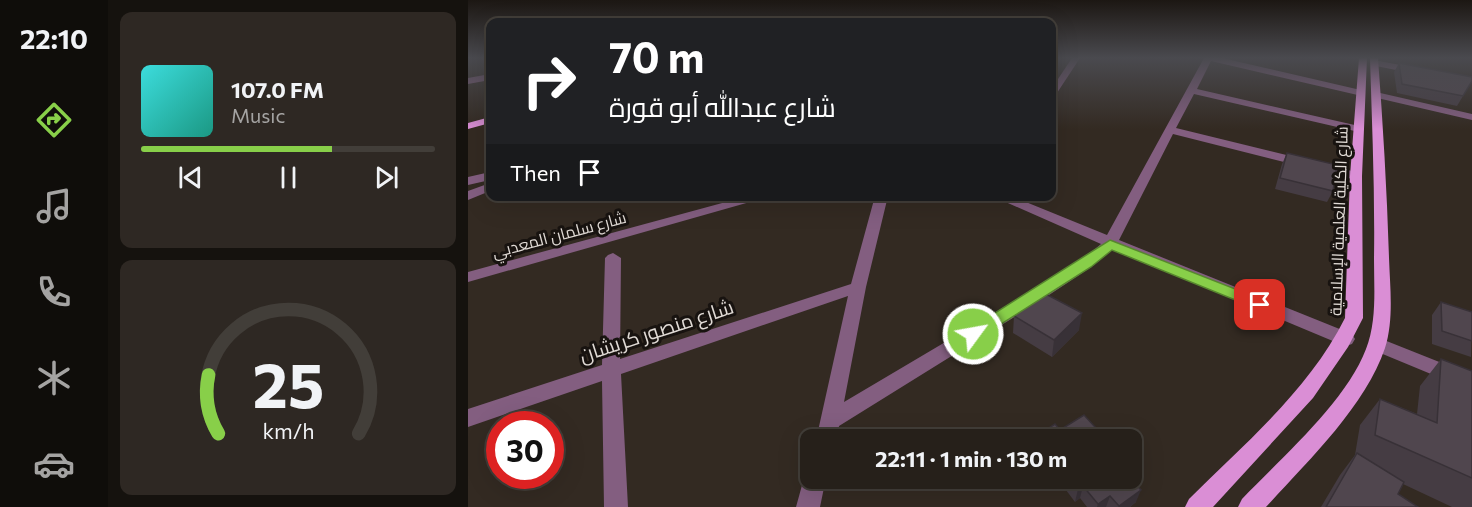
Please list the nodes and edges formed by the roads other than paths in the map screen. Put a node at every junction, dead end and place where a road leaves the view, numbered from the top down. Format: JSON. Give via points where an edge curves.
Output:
{"nodes":[{"id":1,"x":1195,"y":82,"type":"edge"},
{"id":2,"x":1314,"y":82,"type":"edge"},
{"id":3,"x":1370,"y":82,"type":"edge"},
{"id":4,"x":1190,"y":90,"type":"junction"},
{"id":5,"x":1370,"y":94,"type":"junction"},
{"id":6,"x":1472,"y":117,"type":"edge"},
{"id":7,"x":486,"y":121,"type":"edge"},
{"id":8,"x":468,"y":126,"type":"edge"},
{"id":9,"x":1359,"y":129,"type":"junction"},
{"id":10,"x":1169,"y":130,"type":"junction"},
{"id":11,"x":1356,"y":176,"type":"junction"},
{"id":12,"x":486,"y":177,"type":"edge"},
{"id":13,"x":468,"y":181,"type":"edge"},
{"id":14,"x":486,"y":189,"type":"edge"},
{"id":15,"x":486,"y":194,"type":"edge"},
{"id":16,"x":468,"y":197,"type":"edge"},
{"id":17,"x":747,"y":201,"type":"edge"},
{"id":18,"x":881,"y":201,"type":"edge"},
{"id":19,"x":1010,"y":201,"type":"edge"},
{"id":20,"x":1110,"y":244,"type":"junction"},
{"id":21,"x":613,"y":258,"type":"dead end"},
{"id":22,"x":468,"y":277,"type":"edge"},
{"id":23,"x":858,"y":286,"type":"junction"},
{"id":24,"x":1346,"y":339,"type":"junction"},
{"id":25,"x":1379,"y":345,"type":"junction"},
{"id":26,"x":611,"y":368,"type":"junction"},
{"id":27,"x":1472,"y":383,"type":"edge"},
{"id":28,"x":468,"y":418,"type":"edge"},
{"id":29,"x":831,"y":420,"type":"junction"},
{"id":30,"x":829,"y":429,"type":"edge"},
{"id":31,"x":812,"y":489,"type":"edge"},
{"id":32,"x":616,"y":507,"type":"edge"},
{"id":33,"x":808,"y":507,"type":"edge"},
{"id":34,"x":1197,"y":507,"type":"edge"},
{"id":35,"x":1250,"y":507,"type":"edge"}],
"edges":[{"from":1,"to":4,"type":"street"},
{"from":2,"to":5,"type":"street"},
{"from":3,"to":5,"type":"main road","name":"شارع الكلية العلمية الإسلامية"},
{"from":4,"to":9,"type":"street"},
{"from":4,"to":10,"type":"street"},
{"from":5,"to":6,"type":"street"},
{"from":5,"to":9,"type":"main road","name":"شارع الكلية العلمية الإسلامية"},
{"from":5,"to":25,"type":"main road","name":"شارع الكلية العلمية الإسلامية","via":[[1381,189]]},
{"from":7,"to":8,"type":"main road"},
{"from":9,"to":11,"type":"main road","name":"شارع الكلية العلمية الإسلامية"},
{"from":10,"to":11,"type":"street"},
{"from":10,"to":20,"type":"street"},
{"from":11,"to":24,"type":"main road","name":"شارع الكلية العلمية الإسلامية","via":[[1354,318]]},
{"from":12,"to":13,"type":"street"},
{"from":14,"to":16,"type":"street"},
{"from":15,"to":16,"type":"street"},
{"from":17,"to":22,"type":"street","name":"شارع سلمان المعدبي"},
{"from":18,"to":23,"type":"street"},
{"from":19,"to":20,"type":"street"},
{"from":20,"to":24,"type":"street"},
{"from":20,"to":29,"type":"street","via":[[1086,264]]},
{"from":21,"to":26,"type":"street"},
{"from":23,"to":26,"type":"street","name":"شارع منصور كريشان"},
{"from":23,"to":29,"type":"street"},
{"from":24,"to":34,"type":"main road","name":"شارع الكلية العلمية الإسلامية","via":[[1304,394]]},
{"from":25,"to":27,"type":"street"},
{"from":25,"to":35,"type":"main road","name":"شارع الكلية العلمية الإسلامية","via":[[1353,390]]},
{"from":26,"to":28,"type":"street","name":"شارع منصور كريشان"},
{"from":26,"to":32,"type":"street"},
{"from":29,"to":30,"type":"street"},
{"from":31,"to":33,"type":"street"}]}
